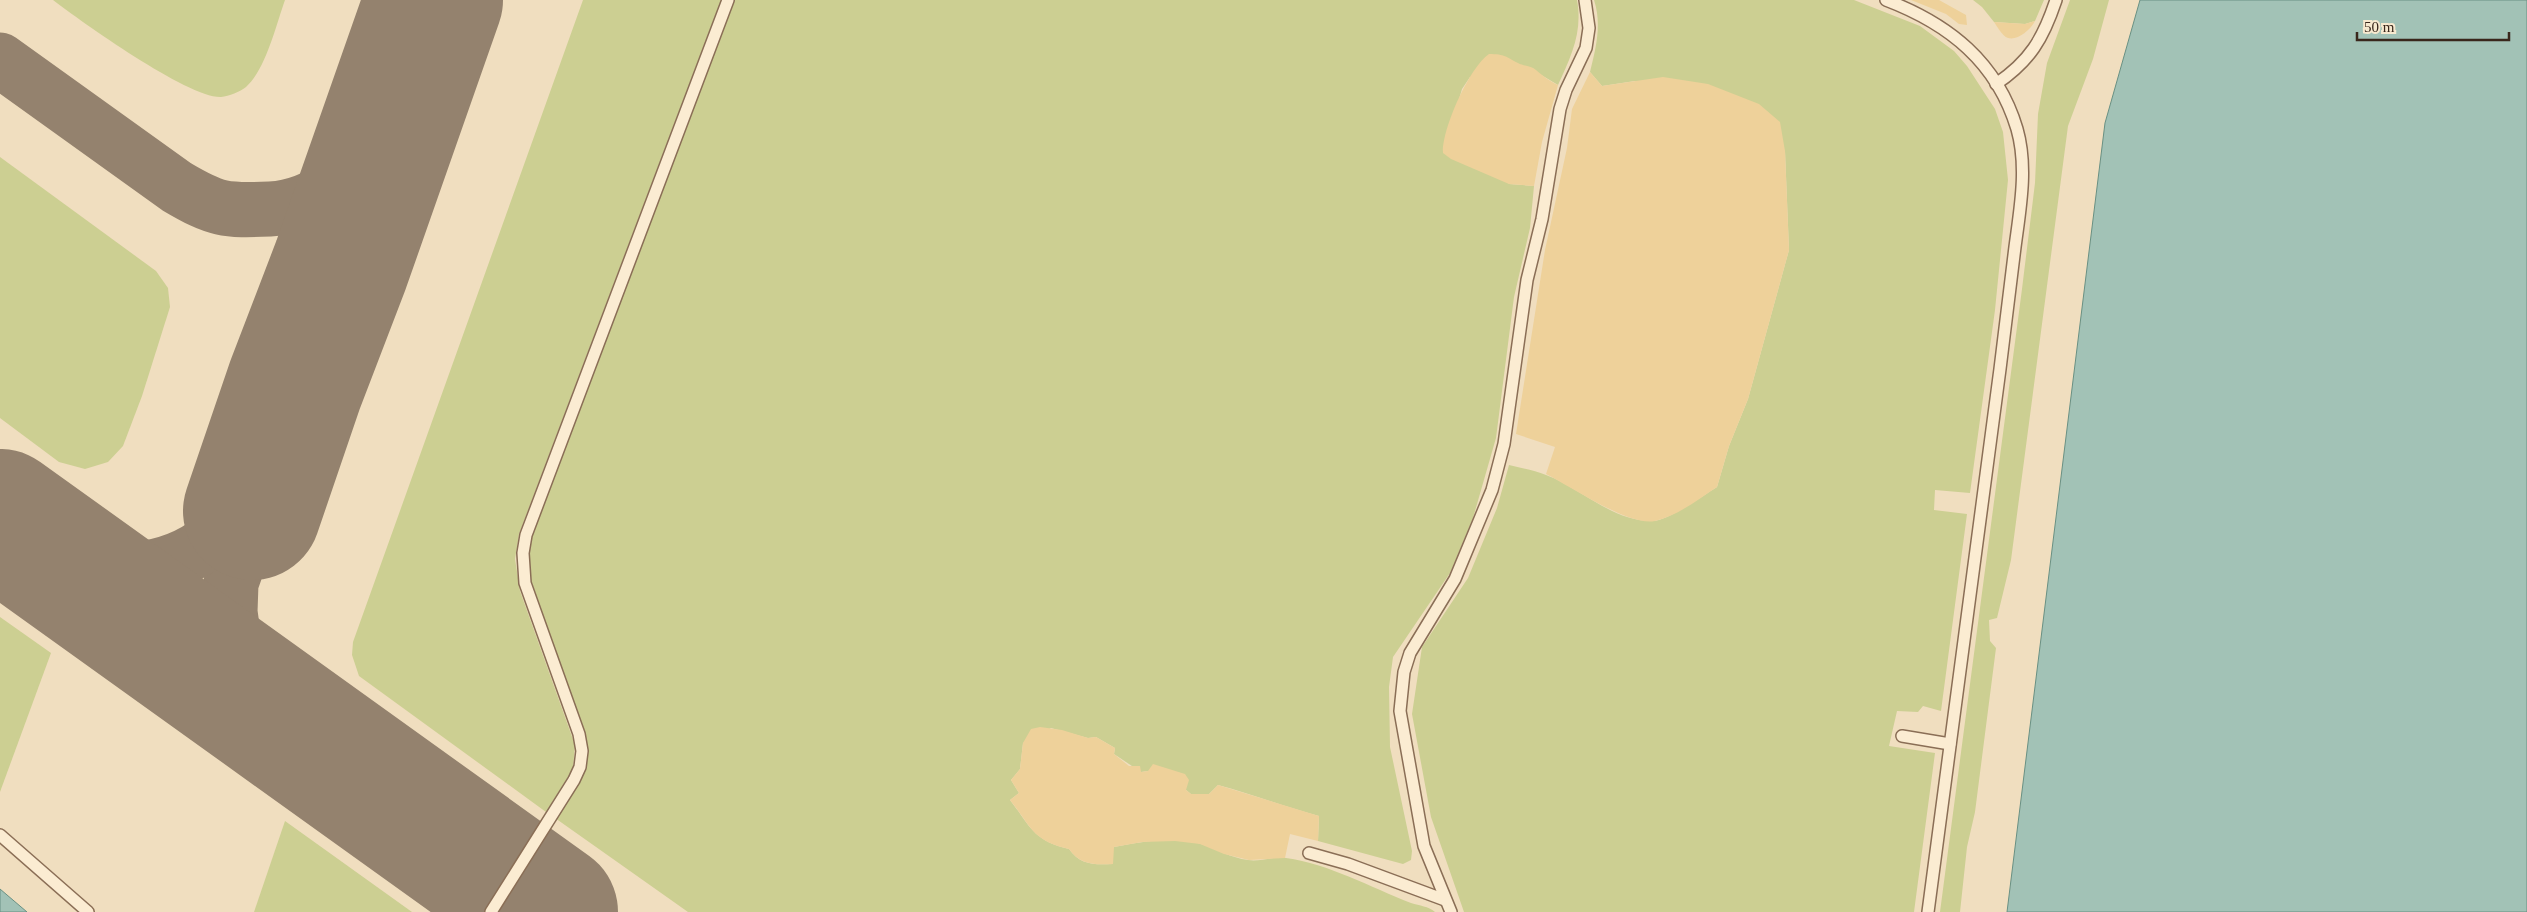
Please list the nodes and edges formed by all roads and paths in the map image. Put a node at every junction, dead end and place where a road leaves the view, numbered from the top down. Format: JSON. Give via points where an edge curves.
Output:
{"nodes":[{"id":1,"x":728,"y":0,"type":"edge"},
{"id":2,"x":1585,"y":0,"type":"edge"},
{"id":3,"x":1886,"y":0,"type":"edge"},
{"id":4,"x":2056,"y":0,"type":"edge"},
{"id":5,"x":1996,"y":84,"type":"junction"},
{"id":6,"x":1902,"y":736,"type":"dead end"},
{"id":7,"x":1950,"y":744,"type":"junction"},
{"id":8,"x":0,"y":835,"type":"edge"},
{"id":9,"x":1308,"y":853,"type":"dead end"},
{"id":10,"x":1445,"y":900,"type":"junction"},
{"id":11,"x":88,"y":912,"type":"edge"},
{"id":12,"x":490,"y":912,"type":"edge"},
{"id":13,"x":1452,"y":912,"type":"edge"},
{"id":14,"x":1928,"y":912,"type":"edge"}],
"edges":[{"from":1,"to":12,"type":"lane","via":[[526,535],[523,552],[525,583],[571,709],[582,751],[574,780]]},
{"from":2,"to":10,"type":"lane","via":[[1589,28],[1586,48],[1560,109],[1542,219],[1527,280],[1504,444],[1492,490],[1455,579],[1410,653],[1404,672],[1400,711],[1423,837]]},
{"from":3,"to":5,"type":"lane","via":[[1913,10],[1956,36]]},
{"from":4,"to":5,"type":"lane","via":[[2048,24],[2032,53],[2018,69]]},
{"from":5,"to":7,"type":"lane","via":[[2018,131],[2023,180]]},
{"from":6,"to":7,"type":"lane"},
{"from":7,"to":14,"type":"lane"},
{"from":8,"to":11,"type":"lane"},
{"from":9,"to":10,"type":"lane","via":[[1348,864]]},
{"from":10,"to":13,"type":"lane"}]}
